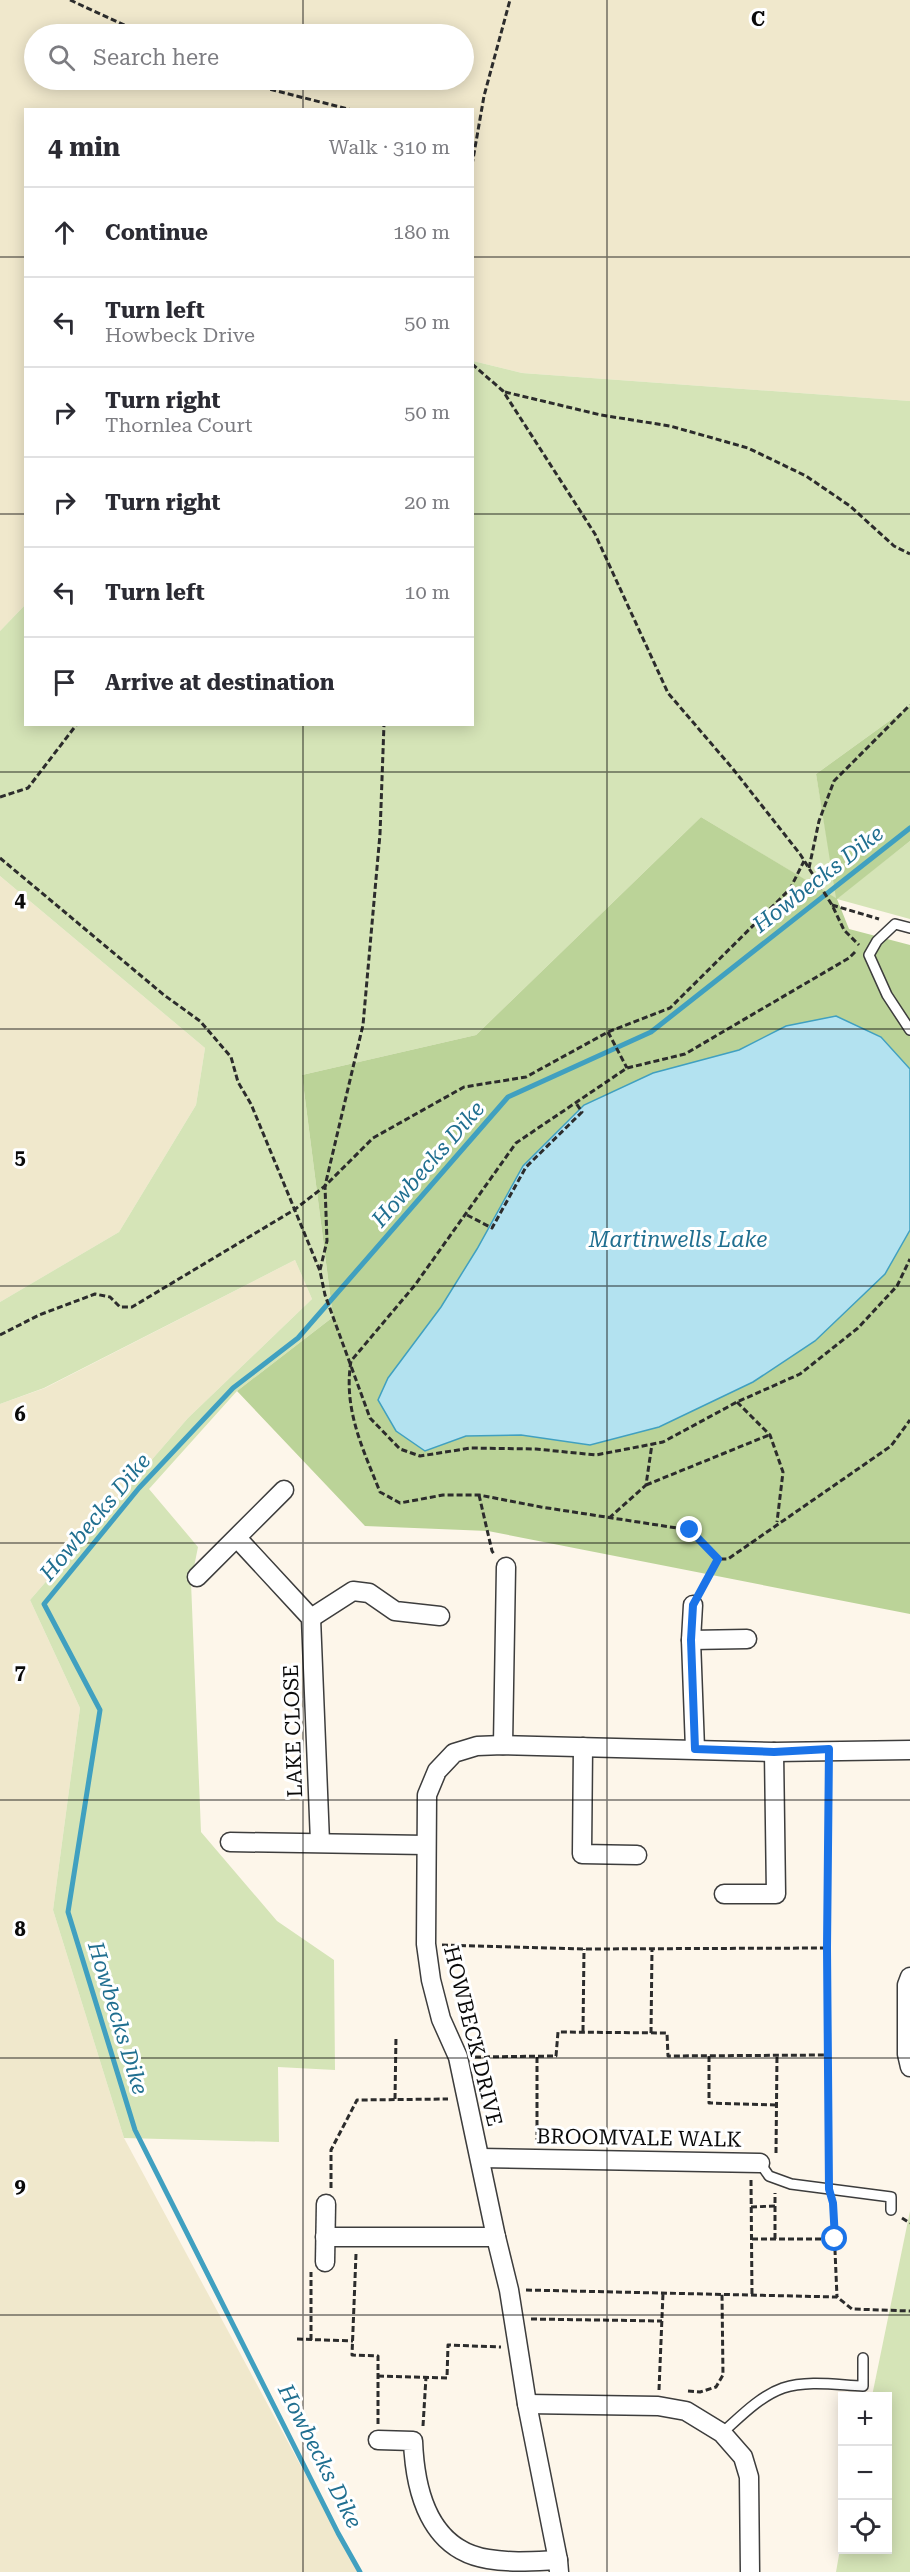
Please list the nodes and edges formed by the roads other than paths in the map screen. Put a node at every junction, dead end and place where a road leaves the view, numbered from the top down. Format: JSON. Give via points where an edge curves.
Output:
{"nodes":[{"id":1,"x":910,"y":928,"type":"edge"},
{"id":2,"x":910,"y":1030,"type":"edge"},
{"id":3,"x":284,"y":1490,"type":"dead end"},
{"id":4,"x":237,"y":1538,"type":"junction"},
{"id":5,"x":506,"y":1567,"type":"road end"},
{"id":6,"x":197,"y":1578,"type":"dead end"},
{"id":7,"x":693,"y":1605,"type":"road end"},
{"id":8,"x":440,"y":1616,"type":"dead end"},
{"id":9,"x":311,"y":1618,"type":"junction"},
{"id":10,"x":691,"y":1640,"type":"junction"},
{"id":11,"x":747,"y":1640,"type":"dead end"},
{"id":12,"x":503,"y":1745,"type":"junction"},
{"id":13,"x":583,"y":1747,"type":"junction"},
{"id":14,"x":695,"y":1749,"type":"junction"},
{"id":15,"x":910,"y":1750,"type":"edge"},
{"id":16,"x":774,"y":1752,"type":"junction"},
{"id":17,"x":230,"y":1842,"type":"dead end"},
{"id":18,"x":320,"y":1842,"type":"junction"},
{"id":19,"x":426,"y":1845,"type":"junction"},
{"id":20,"x":637,"y":1855,"type":"dead end"},
{"id":21,"x":724,"y":1894,"type":"dead end"},
{"id":22,"x":910,"y":1977,"type":"edge"},
{"id":23,"x":910,"y":2067,"type":"edge"},
{"id":24,"x":480,"y":2158,"type":"junction"},
{"id":25,"x":755,"y":2163,"type":"joint"},
{"id":26,"x":326,"y":2204,"type":"road end"},
{"id":27,"x":891,"y":2211,"type":"dead end"},
{"id":28,"x":325,"y":2237,"type":"junction"},
{"id":29,"x":496,"y":2237,"type":"junction"},
{"id":30,"x":325,"y":2262,"type":"road end"},
{"id":31,"x":863,"y":2358,"type":"dead end"},
{"id":32,"x":527,"y":2404,"type":"junction"},
{"id":33,"x":722,"y":2433,"type":"junction"},
{"id":34,"x":378,"y":2440,"type":"road end"},
{"id":35,"x":559,"y":2566,"type":"edge"},
{"id":36,"x":750,"y":2572,"type":"edge"}],
"edges":[{"from":1,"to":2,"type":"lane","via":[[895,924],[869,955],[887,995]]},
{"from":3,"to":4,"type":"street"},
{"from":4,"to":6,"type":"street"},
{"from":4,"to":9,"type":"street"},
{"from":5,"to":12,"type":"street"},
{"from":7,"to":10,"type":"street"},
{"from":8,"to":9,"type":"street","via":[[395,1611],[369,1593],[353,1591]]},
{"from":9,"to":18,"type":"street","name":"LAKE CLOSE"},
{"from":10,"to":11,"type":"street"},
{"from":10,"to":14,"type":"street"},
{"from":12,"to":13,"type":"street","name":"HOWBECK DRIVE"},
{"from":12,"to":19,"type":"street","name":"HOWBECK DRIVE","via":[[477,1746],[454,1753],[437,1771],[427,1795]]},
{"from":13,"to":14,"type":"street","name":"HOWBECK DRIVE"},
{"from":13,"to":20,"type":"street","via":[[582,1854]]},
{"from":14,"to":16,"type":"street","name":"HOWBECK DRIVE"},
{"from":15,"to":16,"type":"street","name":"HOWBECK DRIVE"},
{"from":16,"to":21,"type":"street","via":[[776,1894]]},
{"from":17,"to":18,"type":"street"},
{"from":18,"to":19,"type":"street"},
{"from":19,"to":24,"type":"street","name":"HOWBECK DRIVE","via":[[426,1944],[431,1980],[441,2019],[458,2057]]},
{"from":22,"to":23,"type":"street"},
{"from":24,"to":25,"type":"street","name":"BROOMVALE WALK"},
{"from":24,"to":29,"type":"street","name":"HOWBECK DRIVE"},
{"from":25,"to":27,"type":"lane","via":[[769,2176],[791,2184],[891,2197]]},
{"from":26,"to":28,"type":"street"},
{"from":28,"to":29,"type":"street"},
{"from":28,"to":30,"type":"street"},
{"from":29,"to":32,"type":"street","name":"HOWBECK DRIVE","via":[[509,2290]]},
{"from":31,"to":33,"type":"lane","via":[[863,2386],[807,2384],[782,2389],[754,2405]]},
{"from":32,"to":33,"type":"street","via":[[659,2399]]},
{"from":32,"to":35,"type":"street","name":"HOWBECK DRIVE"},
{"from":33,"to":36,"type":"street","via":[[743,2457],[749,2477]]},
{"from":34,"to":35,"type":"street","via":[[413,2441],[421,2499],[439,2533],[462,2551],[488,2559]]}]}
